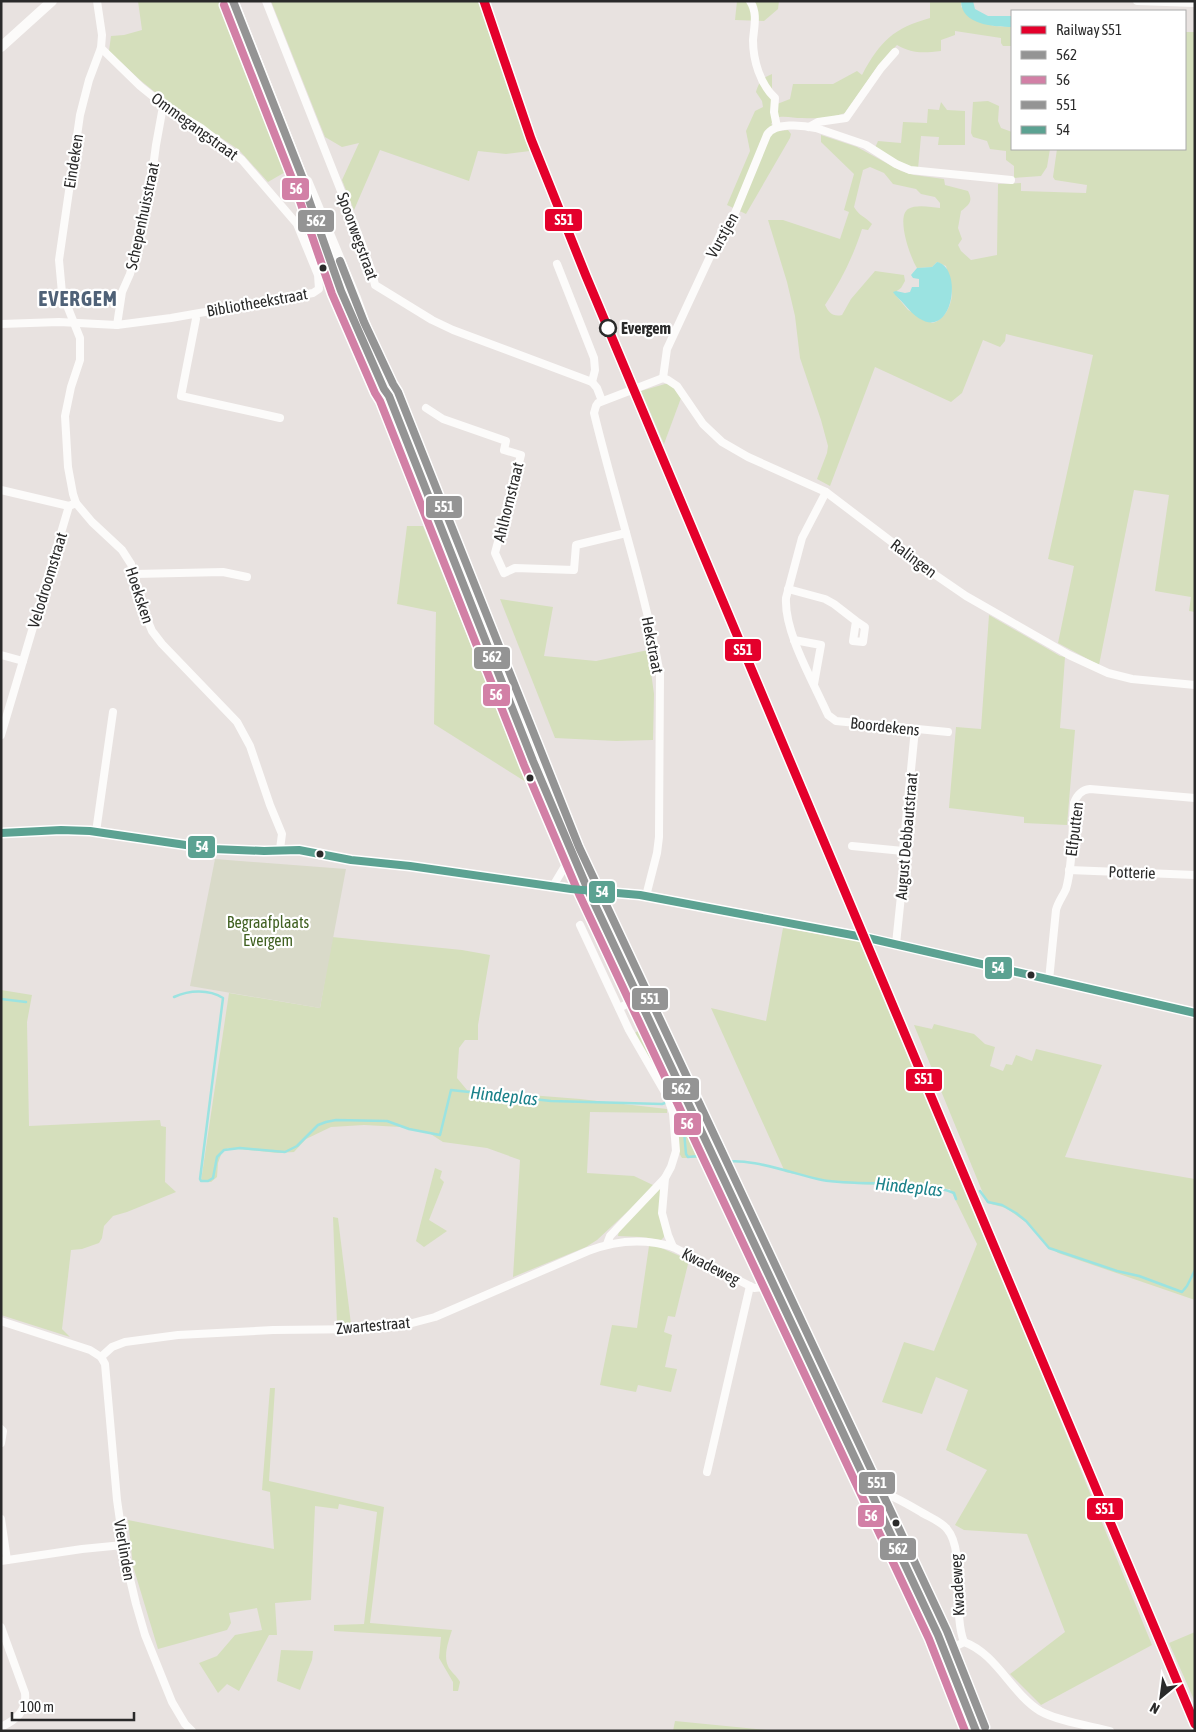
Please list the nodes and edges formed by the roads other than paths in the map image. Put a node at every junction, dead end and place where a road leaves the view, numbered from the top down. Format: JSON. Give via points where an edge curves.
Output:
{"nodes":[{"id":1,"x":52,"y":1,"type":"edge"},
{"id":2,"x":97,"y":1,"type":"edge"},
{"id":3,"x":233,"y":1,"type":"edge"},
{"id":4,"x":266,"y":1,"type":"edge"},
{"id":5,"x":750,"y":1,"type":"edge"},
{"id":6,"x":1137,"y":1,"type":"edge"},
{"id":7,"x":1195,"y":3,"type":"edge"},
{"id":8,"x":1,"y":47,"type":"edge"},
{"id":9,"x":101,"y":48,"type":"junction"},
{"id":10,"x":895,"y":52,"type":"dead end"},
{"id":11,"x":166,"y":107,"type":"junction"},
{"id":12,"x":777,"y":127,"type":"junction"},
{"id":13,"x":810,"y":127,"type":"junction"},
{"id":14,"x":1012,"y":180,"type":"dead end"},
{"id":15,"x":557,"y":264,"type":"dead end"},
{"id":16,"x":320,"y":290,"type":"joint"},
{"id":17,"x":195,"y":314,"type":"junction"},
{"id":18,"x":73,"y":323,"type":"junction"},
{"id":19,"x":1,"y":324,"type":"edge"},
{"id":20,"x":117,"y":325,"type":"junction"},
{"id":21,"x":663,"y":378,"type":"junction"},
{"id":22,"x":592,"y":382,"type":"junction"},
{"id":23,"x":602,"y":402,"type":"junction"},
{"id":24,"x":426,"y":408,"type":"dead end"},
{"id":25,"x":280,"y":418,"type":"dead end"},
{"id":26,"x":1,"y":490,"type":"edge"},
{"id":27,"x":826,"y":492,"type":"junction"},
{"id":28,"x":73,"y":505,"type":"junction"},
{"id":29,"x":626,"y":533,"type":"junction"},
{"id":30,"x":135,"y":574,"type":"junction"},
{"id":31,"x":247,"y":577,"type":"dead end"},
{"id":32,"x":788,"y":589,"type":"junction"},
{"id":33,"x":856,"y":621,"type":"dead end"},
{"id":34,"x":794,"y":640,"type":"junction"},
{"id":35,"x":1,"y":655,"type":"edge"},
{"id":36,"x":23,"y":661,"type":"junction"},
{"id":37,"x":814,"y":684,"type":"junction"},
{"id":38,"x":1195,"y":685,"type":"edge"},
{"id":39,"x":113,"y":712,"type":"dead end"},
{"id":40,"x":915,"y":729,"type":"junction"},
{"id":41,"x":948,"y":732,"type":"dead end"},
{"id":42,"x":1,"y":735,"type":"edge"},
{"id":43,"x":1195,"y":798,"type":"edge"},
{"id":44,"x":96,"y":832,"type":"junction"},
{"id":45,"x":1,"y":834,"type":"edge"},
{"id":46,"x":852,"y":846,"type":"dead end"},
{"id":47,"x":280,"y":849,"type":"junction"},
{"id":48,"x":570,"y":851,"type":"junction"},
{"id":49,"x":903,"y":851,"type":"junction"},
{"id":50,"x":1069,"y":870,"type":"junction"},
{"id":51,"x":1195,"y":875,"type":"edge"},
{"id":52,"x":553,"y":886,"type":"junction"},
{"id":53,"x":588,"y":890,"type":"junction"},
{"id":54,"x":646,"y":896,"type":"junction"},
{"id":55,"x":580,"y":925,"type":"dead end"},
{"id":56,"x":896,"y":944,"type":"junction"},
{"id":57,"x":1049,"y":980,"type":"junction"},
{"id":58,"x":639,"y":998,"type":"junction"},
{"id":59,"x":619,"y":1008,"type":"junction"},
{"id":60,"x":1195,"y":1013,"type":"edge"},
{"id":61,"x":665,"y":1178,"type":"junction"},
{"id":62,"x":607,"y":1244,"type":"junction"},
{"id":63,"x":673,"y":1247,"type":"junction"},
{"id":64,"x":772,"y":1282,"type":"junction"},
{"id":65,"x":750,"y":1286,"type":"junction"},
{"id":66,"x":1,"y":1321,"type":"edge"},
{"id":67,"x":101,"y":1357,"type":"junction"},
{"id":68,"x":1,"y":1429,"type":"edge"},
{"id":69,"x":1,"y":1443,"type":"edge"},
{"id":70,"x":707,"y":1472,"type":"dead end"},
{"id":71,"x":869,"y":1488,"type":"junction"},
{"id":72,"x":1,"y":1519,"type":"edge"},
{"id":73,"x":123,"y":1545,"type":"junction"},
{"id":74,"x":4,"y":1560,"type":"edge"},
{"id":75,"x":1,"y":1626,"type":"edge"},
{"id":76,"x":964,"y":1642,"type":"junction"},
{"id":77,"x":945,"y":1652,"type":"junction"},
{"id":78,"x":1,"y":1727,"type":"edge"},
{"id":79,"x":184,"y":1727,"type":"edge"},
{"id":80,"x":192,"y":1731,"type":"edge"},
{"id":81,"x":976,"y":1731,"type":"edge"},
{"id":82,"x":1110,"y":1731,"type":"edge"}],
"edges":[{"from":1,"to":8,"type":"street"},
{"from":2,"to":9,"type":"street","name":"Eindeken"},
{"from":3,"to":48,"type":"main road","name":"Kwadeweg","via":[[303,179],[347,277],[389,396]]},
{"from":4,"to":22,"type":"street","name":"Spoorwegstraat","via":[[375,285],[453,330]]},
{"from":5,"to":12,"type":"street","via":[[754,8],[755,64],[767,90],[775,98]]},
{"from":6,"to":7,"type":"street"},
{"from":9,"to":11,"type":"street","name":"Ommegangstraat"},
{"from":9,"to":18,"type":"street","name":"Eindeken","via":[[80,114],[59,260],[62,293]]},
{"from":10,"to":13,"type":"street","via":[[846,118],[818,122]]},
{"from":11,"to":16,"type":"street","name":"Ommegangstraat","via":[[236,154],[282,206],[300,229],[318,275]]},
{"from":11,"to":20,"type":"street","name":"Schepenhuisstraat","via":[[162,112],[148,205],[122,292]]},
{"from":12,"to":13,"type":"street"},
{"from":12,"to":21,"type":"street","name":"Vurstjen","via":[[767,135],[733,218],[721,233],[667,349]]},
{"from":13,"to":14,"type":"street","via":[[858,142],[910,170]]},
{"from":15,"to":22,"type":"street","via":[[594,358]]},
{"from":16,"to":17,"type":"street","name":"Bibliotheekstraat"},
{"from":17,"to":20,"type":"street","name":"Bibliotheekstraat"},
{"from":17,"to":25,"type":"street","name":"Bibliotheekstraat","via":[[182,396]]},
{"from":18,"to":19,"type":"street","name":"Bibliotheekstraat"},
{"from":18,"to":20,"type":"street","name":"Bibliotheekstraat"},
{"from":18,"to":28,"type":"street","name":"Hoeksken","via":[[80,338],[80,360],[67,400],[65,434]]},
{"from":21,"to":23,"type":"street"},
{"from":21,"to":27,"type":"street","name":"Ralingen","via":[[677,386],[703,424],[722,442]]},
{"from":22,"to":23,"type":"street"},
{"from":23,"to":29,"type":"street","name":"Hekstraat","via":[[594,413]]},
{"from":24,"to":29,"type":"street","name":"Ahlhornstraat","via":[[443,419],[506,441],[504,450],[520,455],[495,553],[504,573],[515,568],[574,570],[576,545]]},
{"from":26,"to":28,"type":"street"},
{"from":27,"to":32,"type":"street","name":"Boordekens","via":[[802,538]]},
{"from":27,"to":38,"type":"street","name":"Ralingen","via":[[966,596],[1069,655],[1120,677]]},
{"from":28,"to":30,"type":"street","name":"Hoeksken","via":[[122,550]]},
{"from":28,"to":36,"type":"street","name":"Velodroomstraat"},
{"from":29,"to":54,"type":"street","name":"Hekstraat","via":[[660,674],[659,837]]},
{"from":30,"to":31,"type":"street","via":[[223,572]]},
{"from":30,"to":47,"type":"street","name":"Hoeksken","via":[[152,631],[245,734],[282,834]]},
{"from":32,"to":33,"type":"street","via":[[825,599]]},
{"from":32,"to":34,"type":"street","name":"Boordekens","via":[[785,605]]},
{"from":34,"to":37,"type":"street","name":"Boordekens"},
{"from":34,"to":37,"type":"street","via":[[821,645]]},
{"from":35,"to":36,"type":"street"},
{"from":36,"to":42,"type":"street","name":"Velodroomstraat"},
{"from":37,"to":40,"type":"street","name":"Boordekens","via":[[828,715],[836,721]]},
{"from":39,"to":44,"type":"street"},
{"from":40,"to":41,"type":"street","name":"Boordekens"},
{"from":40,"to":49,"type":"street","name":"August Debbautstraat"},
{"from":43,"to":50,"type":"street","name":"Elfputten","via":[[1083,790],[1074,803]]},
{"from":44,"to":45,"type":"street","via":[[61,830]]},
{"from":44,"to":47,"type":"street","via":[[213,849]]},
{"from":46,"to":49,"type":"street"},
{"from":47,"to":52,"type":"street"},
{"from":48,"to":52,"type":"street"},
{"from":48,"to":53,"type":"main road","name":"Kwadeweg"},
{"from":49,"to":56,"type":"street","name":"August Debbautstraat"},
{"from":50,"to":51,"type":"street","name":"Potterie"},
{"from":50,"to":57,"type":"street","name":"Elfputten","via":[[1066,890],[1056,910]]},
{"from":52,"to":53,"type":"street"},
{"from":53,"to":54,"type":"street"},
{"from":53,"to":58,"type":"main road","name":"Kwadeweg"},
{"from":54,"to":56,"type":"street"},
{"from":55,"to":59,"type":"street","name":"Kwadeweg"},
{"from":56,"to":57,"type":"street"},
{"from":57,"to":60,"type":"street"},
{"from":58,"to":59,"type":"street"},
{"from":58,"to":64,"type":"main road","name":"Kwadeweg"},
{"from":59,"to":61,"type":"street","name":"Kwadeweg","via":[[641,1054],[667,1096],[673,1114],[676,1151]]},
{"from":61,"to":62,"type":"street","via":[[610,1236]]},
{"from":61,"to":63,"type":"street","name":"Kwadeweg","via":[[662,1213]]},
{"from":62,"to":63,"type":"street","name":"Kwadeweg","via":[[630,1240]]},
{"from":62,"to":67,"type":"street","name":"Zwartestraat","via":[[435,1317],[401,1326],[178,1335],[125,1342],[112,1347]]},
{"from":63,"to":65,"type":"street","name":"Kwadeweg"},
{"from":64,"to":65,"type":"street","name":"Kwadeweg","via":[[764,1287]]},
{"from":64,"to":71,"type":"main road","name":"Kwadeweg"},
{"from":65,"to":70,"type":"street","name":"Kwadeweg"},
{"from":66,"to":67,"type":"street","via":[[90,1350]]},
{"from":67,"to":73,"type":"street","name":"Vierlinden","via":[[106,1368]]},
{"from":68,"to":69,"type":"street"},
{"from":71,"to":76,"type":"street","name":"Kwadeweg","via":[[886,1492],[946,1527],[953,1537],[958,1619]]},
{"from":71,"to":77,"type":"main road","name":"Kwadeweg"},
{"from":72,"to":74,"type":"street"},
{"from":73,"to":74,"type":"street"},
{"from":73,"to":79,"type":"street","name":"Vierlinden","via":[[145,1635]]},
{"from":75,"to":78,"type":"street","via":[[26,1700],[21,1714]]},
{"from":76,"to":77,"type":"street"},
{"from":76,"to":82,"type":"street","via":[[986,1656],[1040,1711]]},
{"from":77,"to":81,"type":"main road","name":"Kwadeweg"},
{"from":79,"to":80,"type":"street","name":"Vierlinden"}]}
